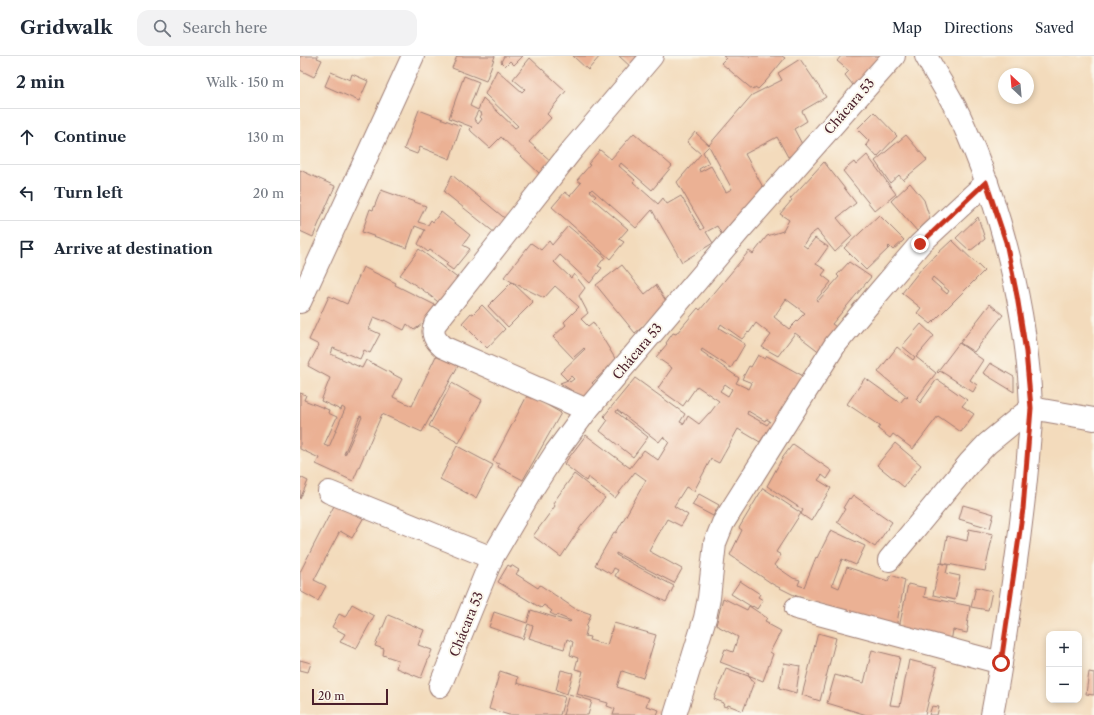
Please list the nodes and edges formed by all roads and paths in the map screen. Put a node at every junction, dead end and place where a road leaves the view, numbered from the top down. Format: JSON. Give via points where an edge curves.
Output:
{"nodes":[{"id":1,"x":413,"y":56,"type":"edge"},
{"id":2,"x":652,"y":56,"type":"edge"},
{"id":3,"x":894,"y":56,"type":"edge"},
{"id":4,"x":926,"y":56,"type":"edge"},
{"id":5,"x":986,"y":182,"type":"junction"},
{"id":6,"x":300,"y":302,"type":"edge"},
{"id":7,"x":1031,"y":408,"type":"junction"},
{"id":8,"x":587,"y":410,"type":"junction"},
{"id":9,"x":1094,"y":419,"type":"edge"},
{"id":10,"x":329,"y":492,"type":"dead end"},
{"id":11,"x":492,"y":558,"type":"junction"},
{"id":12,"x":889,"y":560,"type":"dead end"},
{"id":13,"x":796,"y":608,"type":"dead end"},
{"id":14,"x":1001,"y":663,"type":"junction"},
{"id":15,"x":440,"y":686,"type":"dead end"},
{"id":16,"x":675,"y":715,"type":"edge"},
{"id":17,"x":992,"y":715,"type":"edge"}],
"edges":[{"from":1,"to":6,"type":"street"},
{"from":2,"to":8,"type":"street","via":[[572,150],[435,324],[433,330],[437,342],[443,347]]},
{"from":3,"to":8,"type":"street","name":"Chácara 53","via":[[740,230]]},
{"from":4,"to":5,"type":"street","via":[[960,118]]},
{"from":5,"to":7,"type":"street","via":[[1006,242],[1017,296]]},
{"from":5,"to":16,"type":"street","via":[[920,244],[835,345],[723,523],[715,542],[705,618]]},
{"from":7,"to":9,"type":"street"},
{"from":7,"to":12,"type":"street","via":[[987,444],[970,462]]},
{"from":7,"to":14,"type":"street","via":[[1023,509]]},
{"from":8,"to":11,"type":"street","name":"Chácara 53","via":[[533,488]]},
{"from":10,"to":11,"type":"street"},
{"from":11,"to":15,"type":"street","name":"Chácara 53"},
{"from":13,"to":14,"type":"street"},
{"from":14,"to":17,"type":"street"}]}
